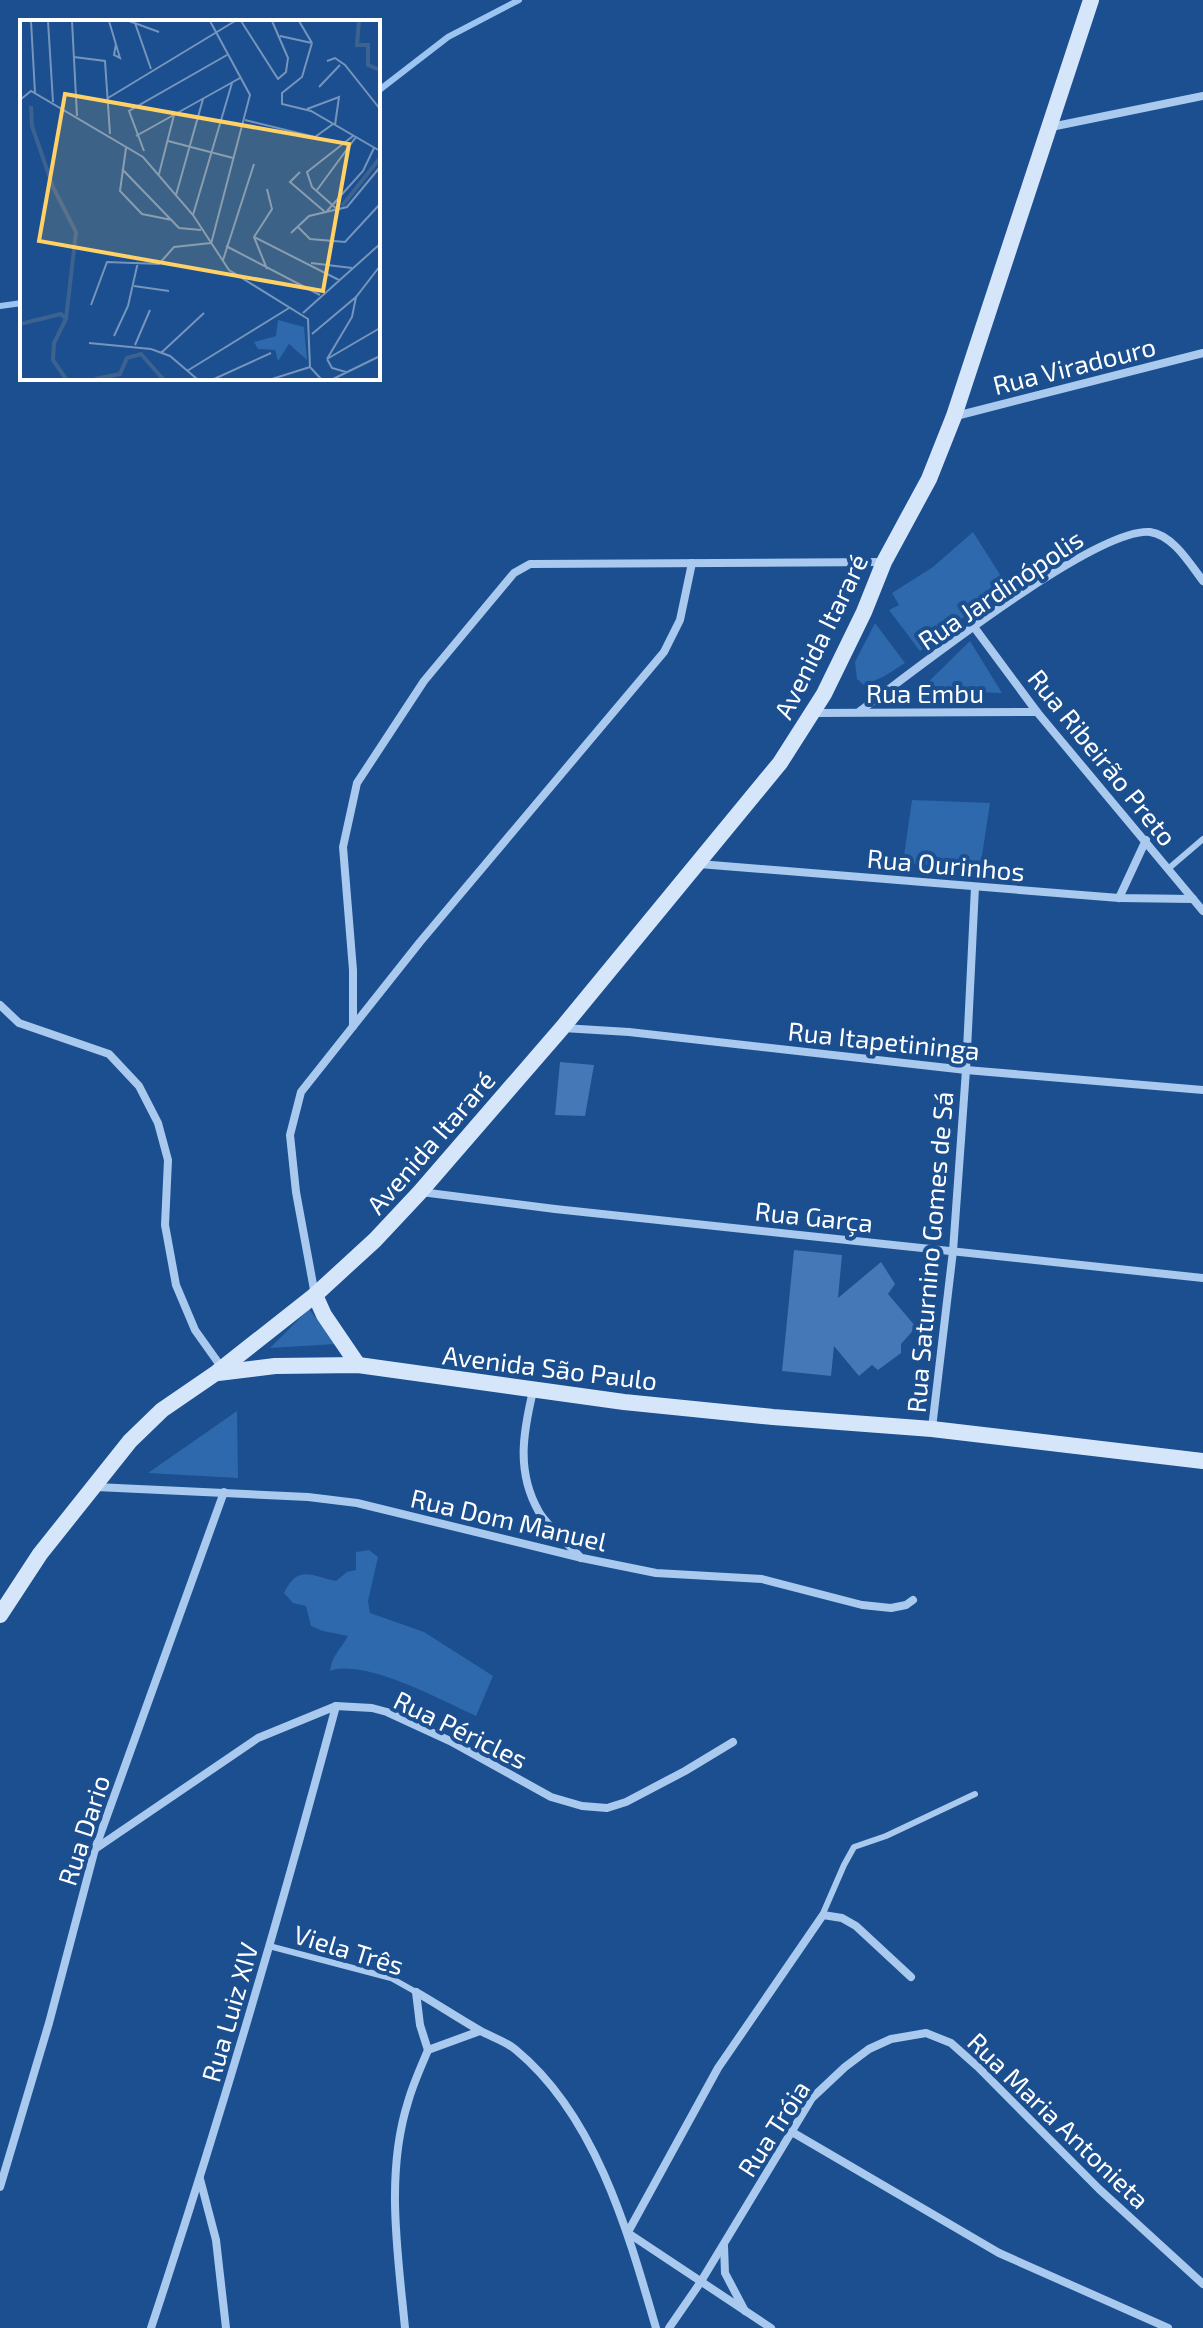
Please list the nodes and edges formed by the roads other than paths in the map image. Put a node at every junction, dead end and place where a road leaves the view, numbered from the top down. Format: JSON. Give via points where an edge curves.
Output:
{"nodes":[{"id":1,"x":1091,"y":0,"type":"edge"},
{"id":2,"x":1203,"y":96,"type":"edge"},
{"id":3,"x":1050,"y":127,"type":"junction"},
{"id":4,"x":1203,"y":353,"type":"edge"},
{"id":5,"x":954,"y":416,"type":"junction"},
{"id":6,"x":884,"y":562,"type":"junction"},
{"id":7,"x":692,"y":563,"type":"junction"},
{"id":8,"x":1203,"y":581,"type":"edge"},
{"id":9,"x":974,"y":627,"type":"junction"},
{"id":10,"x":860,"y":711,"type":"junction"},
{"id":11,"x":1037,"y":712,"type":"junction"},
{"id":12,"x":814,"y":713,"type":"junction"},
{"id":13,"x":1203,"y":839,"type":"edge"},
{"id":14,"x":1146,"y":840,"type":"junction"},
{"id":15,"x":697,"y":864,"type":"junction"},
{"id":16,"x":1168,"y":869,"type":"junction"},
{"id":17,"x":975,"y":887,"type":"junction"},
{"id":18,"x":1119,"y":898,"type":"junction"},
{"id":19,"x":1193,"y":899,"type":"junction"},
{"id":20,"x":1203,"y":911,"type":"edge"},
{"id":21,"x":0,"y":1005,"type":"edge"},
{"id":22,"x":353,"y":1026,"type":"junction"},
{"id":23,"x":562,"y":1028,"type":"junction"},
{"id":24,"x":966,"y":1070,"type":"junction"},
{"id":25,"x":1203,"y":1090,"type":"edge"},
{"id":26,"x":420,"y":1192,"type":"junction"},
{"id":27,"x":953,"y":1251,"type":"junction"},
{"id":28,"x":1203,"y":1278,"type":"edge"},
{"id":29,"x":315,"y":1295,"type":"junction"},
{"id":30,"x":358,"y":1365,"type":"junction"},
{"id":31,"x":219,"y":1370,"type":"junction"},
{"id":32,"x":533,"y":1391,"type":"junction"},
{"id":33,"x":932,"y":1429,"type":"junction"},
{"id":34,"x":1203,"y":1461,"type":"edge"},
{"id":35,"x":91,"y":1487,"type":"junction"},
{"id":36,"x":224,"y":1492,"type":"junction"},
{"id":37,"x":582,"y":1558,"type":"junction"},
{"id":38,"x":913,"y":1600,"type":"dead end"},
{"id":39,"x":0,"y":1615,"type":"edge"},
{"id":40,"x":336,"y":1706,"type":"junction"},
{"id":41,"x":733,"y":1742,"type":"dead end"},
{"id":42,"x":975,"y":1794,"type":"dead end"},
{"id":43,"x":95,"y":1849,"type":"junction"},
{"id":44,"x":821,"y":1918,"type":"junction"},
{"id":45,"x":269,"y":1946,"type":"junction"},
{"id":46,"x":911,"y":1977,"type":"dead end"},
{"id":47,"x":416,"y":1992,"type":"junction"},
{"id":48,"x":480,"y":2031,"type":"junction"},
{"id":49,"x":869,"y":2049,"type":"joint"},
{"id":50,"x":428,"y":2050,"type":"junction"},
{"id":51,"x":792,"y":2132,"type":"junction"},
{"id":52,"x":200,"y":2179,"type":"junction"},
{"id":53,"x":0,"y":2187,"type":"edge"},
{"id":54,"x":628,"y":2232,"type":"junction"},
{"id":55,"x":724,"y":2240,"type":"junction"},
{"id":56,"x":700,"y":2283,"type":"junction"},
{"id":57,"x":1203,"y":2284,"type":"edge"},
{"id":58,"x":745,"y":2312,"type":"junction"},
{"id":59,"x":151,"y":2328,"type":"edge"},
{"id":60,"x":226,"y":2328,"type":"edge"},
{"id":61,"x":405,"y":2328,"type":"edge"},
{"id":62,"x":656,"y":2328,"type":"edge"},
{"id":63,"x":669,"y":2328,"type":"edge"},
{"id":64,"x":771,"y":2328,"type":"edge"},
{"id":65,"x":1168,"y":2328,"type":"edge"}],
"edges":[{"from":1,"to":3,"type":"main road","name":"Avenida Itararé"},
{"from":2,"to":3,"type":"street"},
{"from":3,"to":5,"type":"main road","name":"Avenida Itararé"},
{"from":4,"to":5,"type":"street","name":"Rua Viradouro"},
{"from":5,"to":6,"type":"main road","name":"Avenida Itararé","via":[[929,479]]},
{"from":6,"to":7,"type":"street"},
{"from":6,"to":12,"type":"main road","name":"Avenida Itararé"},
{"from":7,"to":22,"type":"street","via":[[680,620],[664,652]]},
{"from":7,"to":22,"type":"street","via":[[530,564],[514,573],[424,681],[357,783],[343,847]]},
{"from":8,"to":9,"type":"street","name":"Rua Jardinópolis","via":[[1162,536],[1136,534],[1068,564]]},
{"from":9,"to":10,"type":"street","name":"Rua Jardinópolis"},
{"from":9,"to":11,"type":"street","name":"Rua Ribeirão Preto"},
{"from":10,"to":11,"type":"street","name":"Rua Embu"},
{"from":10,"to":12,"type":"street","name":"Rua Embu"},
{"from":11,"to":14,"type":"street","name":"Rua Ribeirão Preto"},
{"from":12,"to":15,"type":"main road","name":"Avenida Itararé"},
{"from":13,"to":16,"type":"lane"},
{"from":14,"to":16,"type":"street","name":"Rua Ribeirão Preto"},
{"from":14,"to":18,"type":"street"},
{"from":15,"to":17,"type":"street","name":"Rua Ourinhos"},
{"from":15,"to":23,"type":"main road","name":"Avenida Itararé"},
{"from":16,"to":19,"type":"street","name":"Rua Ribeirão Preto"},
{"from":17,"to":18,"type":"street","name":"Rua Ourinhos"},
{"from":17,"to":24,"type":"street","name":"Rua Saturnino Gomes de Sá"},
{"from":18,"to":19,"type":"street","name":"Rua Ourinhos"},
{"from":19,"to":20,"type":"street","name":"Rua Ribeirão Preto"},
{"from":21,"to":31,"type":"street","via":[[19,1023],[109,1054],[139,1086],[158,1123],[168,1160],[165,1225],[176,1285]]},
{"from":22,"to":29,"type":"street","via":[[301,1092],[290,1135]]},
{"from":23,"to":24,"type":"street","name":"Rua Itapetininga"},
{"from":23,"to":26,"type":"main road","name":"Avenida Itararé"},
{"from":24,"to":25,"type":"street","name":"Rua Itapetininga"},
{"from":24,"to":27,"type":"street","name":"Rua Saturnino Gomes de Sá"},
{"from":26,"to":27,"type":"street","name":"Rua Garça"},
{"from":26,"to":29,"type":"main road","name":"Avenida Itararé"},
{"from":27,"to":28,"type":"street","name":"Rua Garça"},
{"from":27,"to":33,"type":"street","name":"Rua Saturnino Gomes de Sá"},
{"from":29,"to":30,"type":"main road"},
{"from":29,"to":31,"type":"main road","name":"Avenida Itararé"},
{"from":30,"to":31,"type":"main road","name":"Avenida São Paulo"},
{"from":30,"to":32,"type":"main road","name":"Avenida São Paulo"},
{"from":31,"to":35,"type":"main road","name":"Avenida São Paulo","via":[[162,1410]]},
{"from":32,"to":33,"type":"main road","name":"Avenida São Paulo"},
{"from":32,"to":37,"type":"street","via":[[522,1458],[526,1482],[540,1513]]},
{"from":33,"to":34,"type":"main road","name":"Avenida São Paulo"},
{"from":35,"to":36,"type":"street","name":"Rua Dom Manuel"},
{"from":35,"to":39,"type":"main road","name":"Avenida São Paulo"},
{"from":36,"to":37,"type":"street","name":"Rua Dom Manuel","via":[[357,1503]]},
{"from":36,"to":43,"type":"street","name":"Rua Dario"},
{"from":37,"to":38,"type":"street","name":"Rua Dom Manuel","via":[[656,1573],[762,1579],[862,1605],[891,1608]]},
{"from":40,"to":41,"type":"street","name":"Rua Péricles","via":[[387,1712],[551,1797],[582,1806],[607,1808],[626,1802]]},
{"from":40,"to":43,"type":"street","name":"Rua Péricles","via":[[258,1738]]},
{"from":40,"to":45,"type":"street","name":"Rua Luiz XIV"},
{"from":42,"to":44,"type":"lane","via":[[854,1847]]},
{"from":43,"to":53,"type":"street","name":"Rua Dario"},
{"from":44,"to":46,"type":"street","via":[[842,1918],[856,1926]]},
{"from":44,"to":54,"type":"street","via":[[718,2068]]},
{"from":45,"to":47,"type":"lane","name":"Viela Três","via":[[391,1978]]},
{"from":45,"to":52,"type":"street","name":"Rua Luiz XIV"},
{"from":47,"to":48,"type":"street"},
{"from":47,"to":50,"type":"street"},
{"from":48,"to":50,"type":"street"},
{"from":48,"to":54,"type":"street","via":[[514,2048],[547,2078],[575,2116]]},
{"from":49,"to":51,"type":"street","name":"Rua Tróia","via":[[812,2098]]},
{"from":49,"to":57,"type":"street","name":"Rua Maria Antonieta","via":[[926,2033],[951,2043]]},
{"from":50,"to":61,"type":"street","via":[[407,2103],[398,2151],[395,2219]]},
{"from":51,"to":55,"type":"street","name":"Rua Tróia"},
{"from":51,"to":65,"type":"street","via":[[999,2253]]},
{"from":52,"to":59,"type":"street","name":"Rua Luiz XIV"},
{"from":52,"to":60,"type":"street","via":[[216,2240]]},
{"from":54,"to":56,"type":"street"},
{"from":54,"to":62,"type":"street"},
{"from":55,"to":56,"type":"street","name":"Rua Tróia"},
{"from":55,"to":58,"type":"street","via":[[725,2273]]},
{"from":56,"to":58,"type":"street"},
{"from":56,"to":63,"type":"street","name":"Rua Tróia"},
{"from":58,"to":64,"type":"street"}]}
